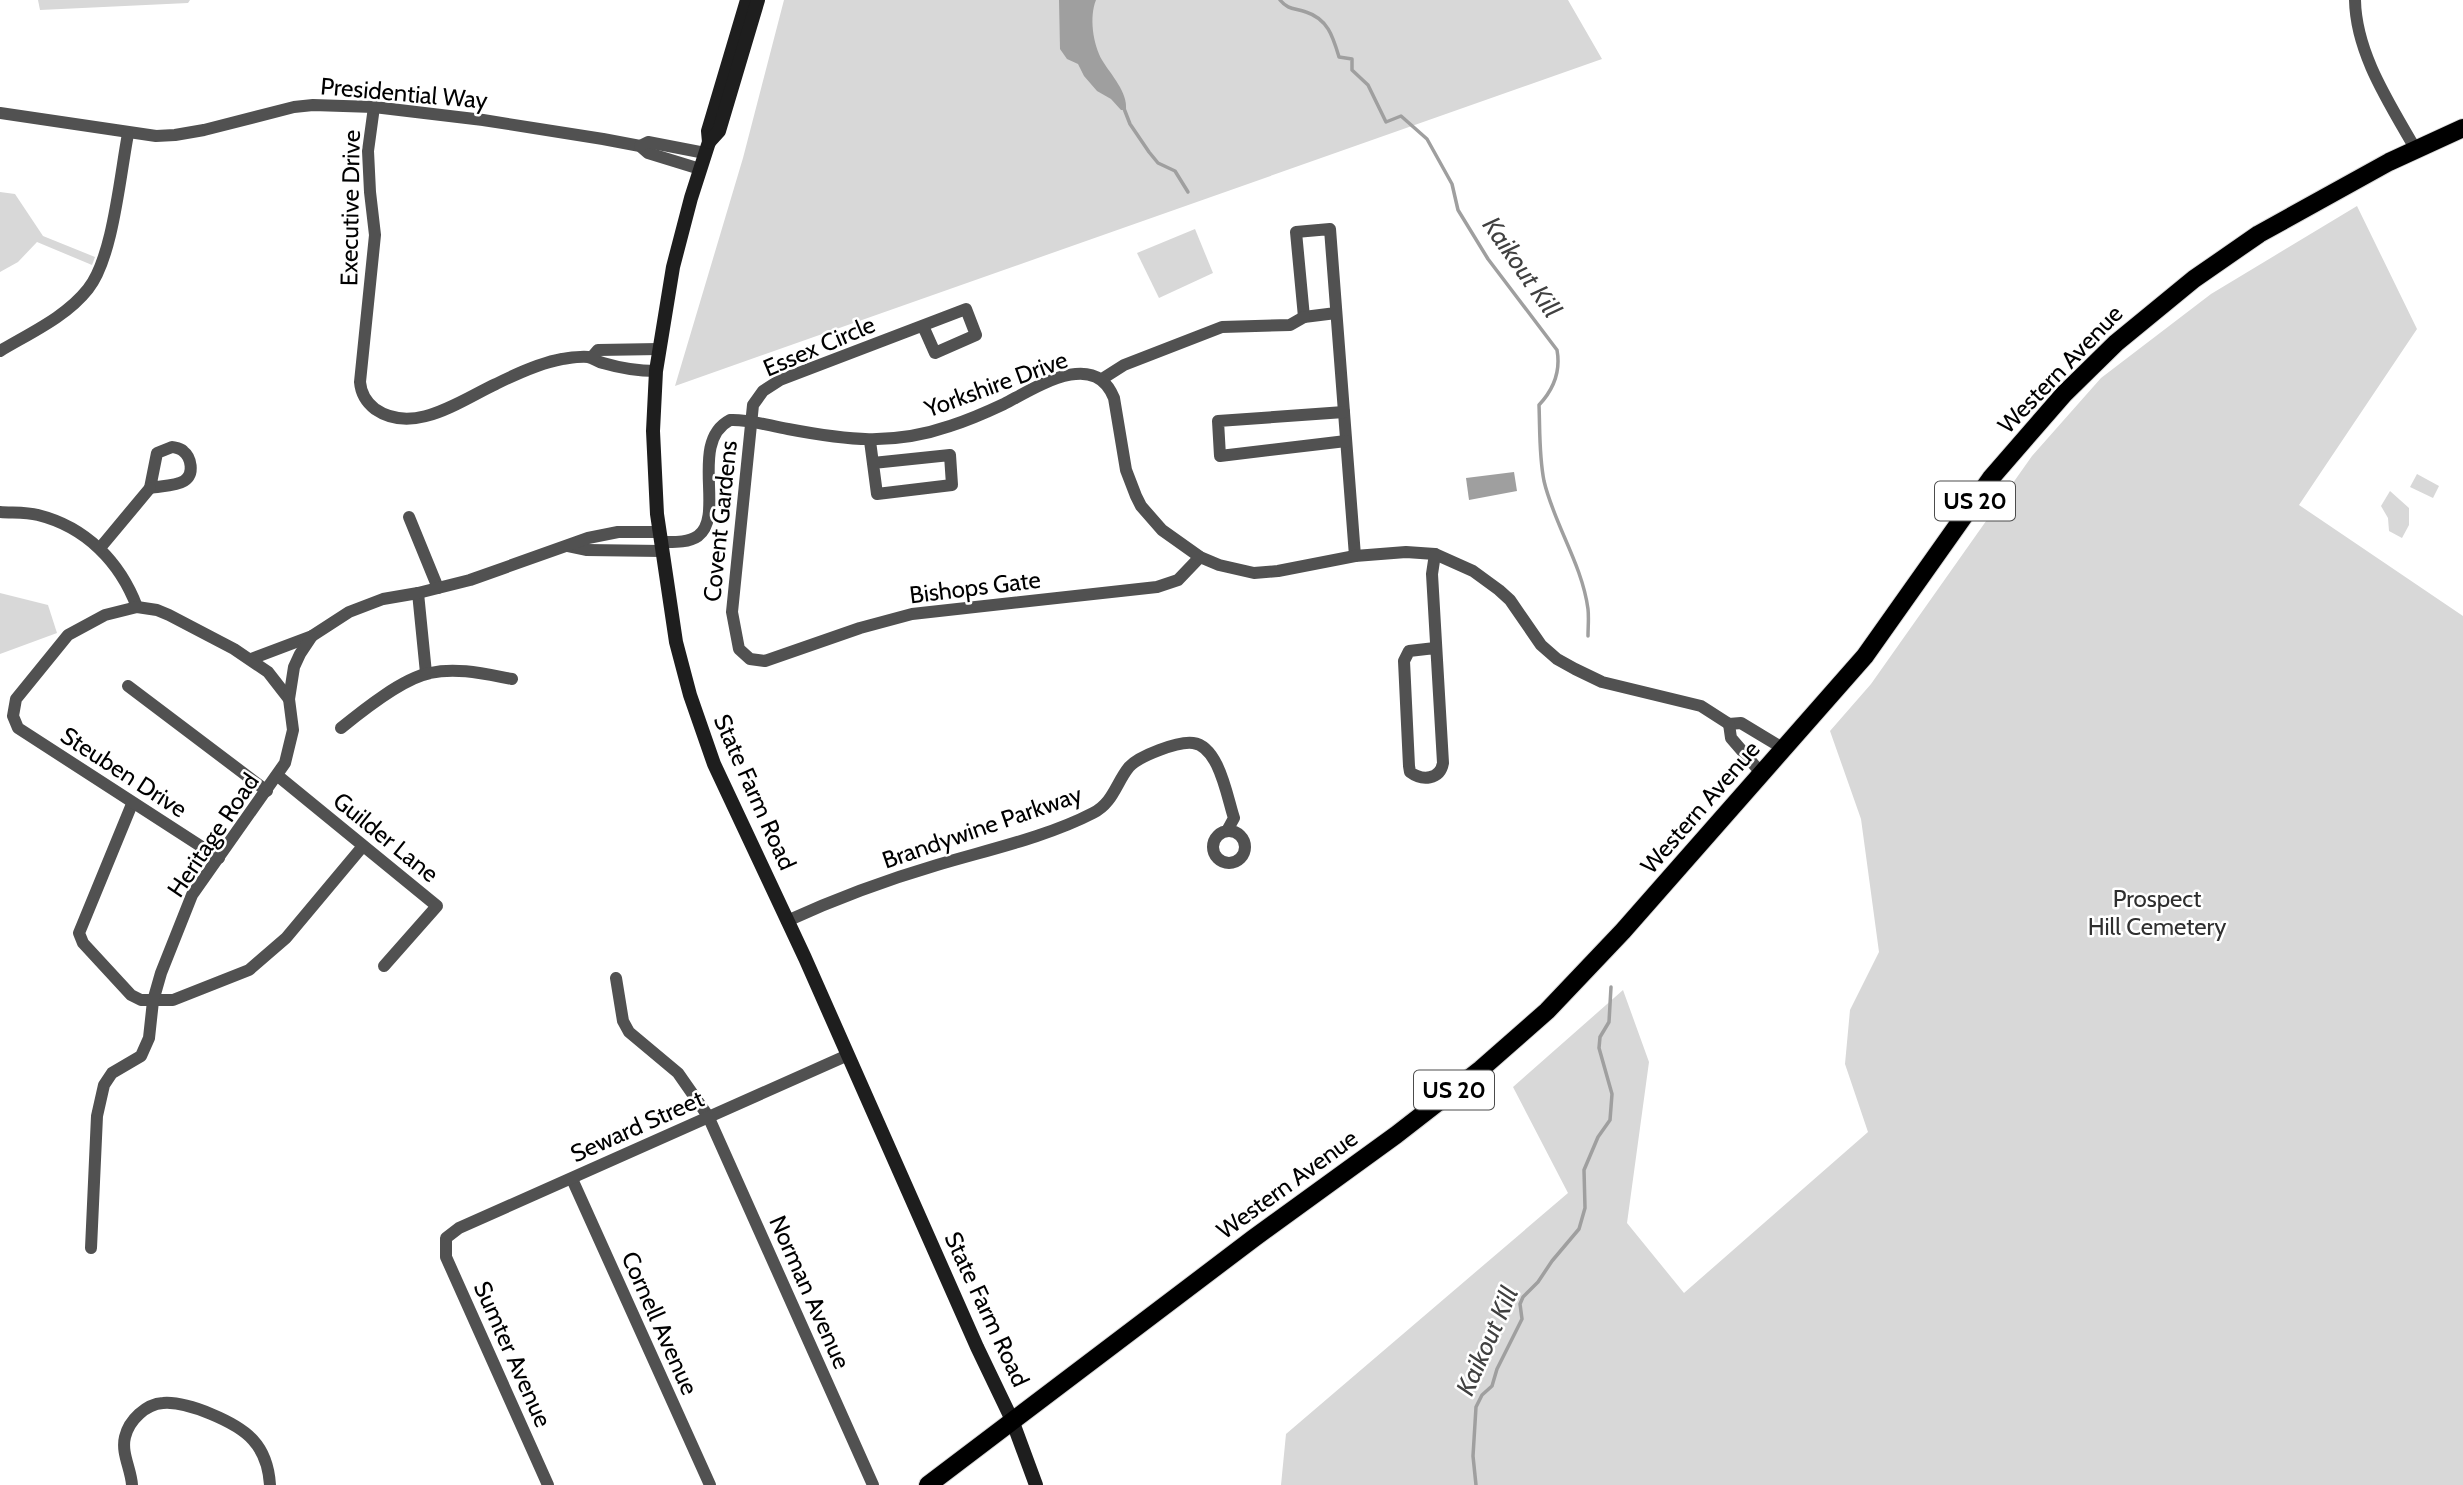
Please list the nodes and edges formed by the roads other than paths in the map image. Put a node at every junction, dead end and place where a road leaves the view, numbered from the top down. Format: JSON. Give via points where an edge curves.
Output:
{"nodes":[{"id":1,"x":747,"y":0,"type":"edge"},
{"id":2,"x":758,"y":0,"type":"edge"},
{"id":3,"x":2355,"y":0,"type":"edge"},
{"id":4,"x":374,"y":107,"type":"junction"},
{"id":5,"x":0,"y":113,"type":"edge"},
{"id":6,"x":2463,"y":128,"type":"edge"},
{"id":7,"x":128,"y":134,"type":"junction"},
{"id":8,"x":640,"y":146,"type":"junction"},
{"id":9,"x":707,"y":148,"type":"junction"},
{"id":10,"x":2416,"y":150,"type":"junction"},
{"id":11,"x":700,"y":169,"type":"junction"},
{"id":12,"x":1336,"y":313,"type":"junction"},
{"id":13,"x":1304,"y":317,"type":"junction"},
{"id":14,"x":923,"y":326,"type":"dead end"},
{"id":15,"x":659,"y":349,"type":"junction"},
{"id":16,"x":0,"y":351,"type":"edge"},
{"id":17,"x":592,"y":357,"type":"junction"},
{"id":18,"x":656,"y":371,"type":"junction"},
{"id":19,"x":1102,"y":379,"type":"junction"},
{"id":20,"x":1344,"y":412,"type":"junction"},
{"id":21,"x":751,"y":423,"type":"junction"},
{"id":22,"x":870,"y":441,"type":"junction"},
{"id":23,"x":1346,"y":441,"type":"junction"},
{"id":24,"x":873,"y":463,"type":"junction"},
{"id":25,"x":150,"y":488,"type":"dead end"},
{"id":26,"x":0,"y":512,"type":"edge"},
{"id":27,"x":409,"y":517,"type":"dead end"},
{"id":28,"x":661,"y":541,"type":"junction"},
{"id":29,"x":567,"y":546,"type":"junction"},
{"id":30,"x":100,"y":548,"type":"junction"},
{"id":31,"x":1436,"y":554,"type":"junction"},
{"id":32,"x":1355,"y":556,"type":"junction"},
{"id":33,"x":1200,"y":557,"type":"junction"},
{"id":34,"x":438,"y":587,"type":"junction"},
{"id":35,"x":418,"y":593,"type":"junction"},
{"id":36,"x":137,"y":607,"type":"junction"},
{"id":37,"x":312,"y":636,"type":"junction"},
{"id":38,"x":1435,"y":648,"type":"junction"},
{"id":39,"x":251,"y":659,"type":"junction"},
{"id":40,"x":750,"y":659,"type":"joint"},
{"id":41,"x":426,"y":673,"type":"junction"},
{"id":42,"x":512,"y":678,"type":"dead end"},
{"id":43,"x":128,"y":686,"type":"dead end"},
{"id":44,"x":289,"y":699,"type":"junction"},
{"id":45,"x":1729,"y":724,"type":"junction"},
{"id":46,"x":341,"y":728,"type":"dead end"},
{"id":47,"x":1784,"y":749,"type":"junction"},
{"id":48,"x":1762,"y":774,"type":"junction"},
{"id":49,"x":278,"y":776,"type":"junction"},
{"id":50,"x":267,"y":791,"type":"junction"},
{"id":51,"x":132,"y":804,"type":"junction"},
{"id":52,"x":1228,"y":830,"type":"dead end"},
{"id":53,"x":363,"y":846,"type":"junction"},
{"id":54,"x":219,"y":858,"type":"junction"},
{"id":55,"x":787,"y":921,"type":"junction"},
{"id":56,"x":384,"y":966,"type":"dead end"},
{"id":57,"x":616,"y":978,"type":"dead end"},
{"id":58,"x":153,"y":1001,"type":"junction"},
{"id":59,"x":848,"y":1055,"type":"junction"},
{"id":60,"x":708,"y":1116,"type":"junction"},
{"id":61,"x":572,"y":1179,"type":"junction"},
{"id":62,"x":446,"y":1238,"type":"joint"},
{"id":63,"x":91,"y":1248,"type":"dead end"},
{"id":64,"x":1012,"y":1420,"type":"junction"},
{"id":65,"x":132,"y":1485,"type":"edge"},
{"id":66,"x":270,"y":1485,"type":"edge"},
{"id":67,"x":548,"y":1485,"type":"edge"},
{"id":68,"x":710,"y":1485,"type":"edge"},
{"id":69,"x":873,"y":1485,"type":"edge"},
{"id":70,"x":928,"y":1485,"type":"edge"},
{"id":71,"x":1036,"y":1485,"type":"edge"}],
"edges":[{"from":1,"to":9,"type":"main road","name":"State Farm Road"},
{"from":2,"to":9,"type":"main road","name":"State Farm Road","via":[[719,131]]},
{"from":3,"to":10,"type":"street","via":[[2356,24],[2378,82]]},
{"from":4,"to":7,"type":"street","name":"Presidential Way","via":[[294,107],[175,135]]},
{"from":4,"to":8,"type":"street","name":"Presidential Way"},
{"from":4,"to":17,"type":"street","name":"Executive Drive","via":[[368,151],[375,234],[360,383],[366,401],[383,414],[415,418],[453,406],[546,363]]},
{"from":5,"to":7,"type":"street","name":"Presidential Way"},
{"from":6,"to":10,"type":"main road","name":"Western Avenue","number":"US 20"},
{"from":7,"to":16,"type":"street","via":[[106,252],[95,279],[66,311]]},
{"from":8,"to":9,"type":"street","name":"Presidential Way","via":[[648,142]]},
{"from":8,"to":11,"type":"street","name":"Presidential Way","via":[[648,153]]},
{"from":9,"to":11,"type":"main road","name":"State Farm Road"},
{"from":10,"to":47,"type":"main road","name":"Western Avenue","number":"US 20","via":[[2259,234],[2193,279],[2116,342],[1991,478],[1865,656]]},
{"from":11,"to":15,"type":"main road","name":"State Farm Road","via":[[673,267]]},
{"from":12,"to":13,"type":"street","name":"Yorkshire Drive"},
{"from":12,"to":13,"type":"street","via":[[1330,229],[1296,232]]},
{"from":12,"to":20,"type":"street"},
{"from":13,"to":19,"type":"street","name":"Yorkshire Drive","via":[[1290,325],[1222,327],[1124,365]]},
{"from":14,"to":21,"type":"street","name":"Essex Circle","via":[[770,385],[756,398]]},
{"from":15,"to":17,"type":"street","name":"Executive Drive","via":[[614,348],[598,350]]},
{"from":15,"to":18,"type":"main road","name":"State Farm Road"},
{"from":17,"to":18,"type":"street","name":"Executive Drive","via":[[637,371]]},
{"from":18,"to":28,"type":"main road","name":"State Farm Road","via":[[653,431]]},
{"from":19,"to":22,"type":"street","name":"Yorkshire Drive","via":[[1082,373],[1067,375],[949,427]]},
{"from":19,"to":33,"type":"street","via":[[1114,398],[1126,470],[1136,496],[1162,530]]},
{"from":20,"to":23,"type":"street"},
{"from":20,"to":23,"type":"street","via":[[1218,421],[1220,456]]},
{"from":21,"to":22,"type":"street","name":"Yorkshire Drive"},
{"from":21,"to":28,"type":"street","name":"Yorkshire Drive","via":[[730,420],[714,437],[708,470],[708,518],[702,532],[688,540]]},
{"from":21,"to":40,"type":"street","name":"Covent Gardens","via":[[732,612],[738,649]]},
{"from":22,"to":24,"type":"street"},
{"from":23,"to":32,"type":"street"},
{"from":24,"to":24,"type":"street","via":[[877,494],[952,485],[950,455]]},
{"from":25,"to":30,"type":"street"},
{"from":26,"to":30,"type":"street","via":[[37,515],[75,528]]},
{"from":27,"to":34,"type":"street"},
{"from":28,"to":29,"type":"street","name":"Heritage Road","via":[[586,550]]},
{"from":28,"to":29,"type":"street","name":"Heritage Road","via":[[618,533]]},
{"from":28,"to":55,"type":"main road","name":"State Farm Road","via":[[676,642],[690,695],[707,746]]},
{"from":29,"to":34,"type":"street","name":"Heritage Road"},
{"from":30,"to":36,"type":"street","via":[[124,578]]},
{"from":31,"to":32,"type":"street"},
{"from":31,"to":38,"type":"street","via":[[1432,574]]},
{"from":31,"to":45,"type":"street","via":[[1473,571],[1499,590],[1541,645],[1566,664],[1602,682],[1701,706]]},
{"from":32,"to":33,"type":"street","via":[[1254,573]]},
{"from":33,"to":40,"type":"street","name":"Bishops Gate","via":[[1178,580],[1157,587],[912,614],[765,661]]},
{"from":34,"to":35,"type":"street","name":"Heritage Road"},
{"from":35,"to":37,"type":"street","name":"Heritage Road","via":[[383,599],[349,612]]},
{"from":35,"to":41,"type":"street"},
{"from":36,"to":39,"type":"street","via":[[169,615]]},
{"from":36,"to":51,"type":"street","name":"Steuben Drive","via":[[105,615],[68,635],[16,699],[12,716],[18,728]]},
{"from":37,"to":39,"type":"street","name":"Heritage Road"},
{"from":37,"to":44,"type":"street","name":"Heritage Road","via":[[294,667]]},
{"from":38,"to":38,"type":"street","via":[[1409,651],[1404,661],[1409,766],[1410,772],[1422,777],[1439,774],[1443,763]]},
{"from":39,"to":44,"type":"street"},
{"from":41,"to":42,"type":"street","via":[[457,670]]},
{"from":41,"to":46,"type":"street","via":[[367,706]]},
{"from":43,"to":50,"type":"street"},
{"from":44,"to":49,"type":"street","name":"Heritage Road","via":[[293,730]]},
{"from":45,"to":47,"type":"street","via":[[1741,723]]},
{"from":45,"to":48,"type":"street","via":[[1731,738]]},
{"from":47,"to":48,"type":"main road","name":"Western Avenue","number":"US 20"},
{"from":48,"to":64,"type":"main road","name":"Western Avenue","number":"US 20","via":[[1595,962],[1499,1053]]},
{"from":49,"to":50,"type":"street","name":"Heritage Road"},
{"from":49,"to":53,"type":"street","name":"Guilder Lane"},
{"from":50,"to":54,"type":"street","name":"Heritage Road"},
{"from":51,"to":54,"type":"street","name":"Steuben Drive"},
{"from":51,"to":58,"type":"street","via":[[79,933],[131,995]]},
{"from":52,"to":55,"type":"street","name":"Brandywine Parkway","via":[[1234,818],[1213,757],[1200,745],[1184,743],[1133,764],[1109,800],[1088,815],[844,897]]},
{"from":53,"to":56,"type":"street","name":"Guilder Lane","via":[[437,906]]},
{"from":53,"to":58,"type":"street","via":[[263,961],[173,1000]]},
{"from":54,"to":58,"type":"street","name":"Heritage Road","via":[[192,895]]},
{"from":55,"to":59,"type":"main road","name":"State Farm Road"},
{"from":57,"to":60,"type":"street","name":"Norman Avenue","via":[[629,1032],[678,1073]]},
{"from":58,"to":63,"type":"street","name":"Heritage Road","via":[[146,1048],[134,1062],[107,1077],[100,1100]]},
{"from":59,"to":60,"type":"street","name":"Seward Street"},
{"from":59,"to":64,"type":"main road","name":"State Farm Road"},
{"from":60,"to":61,"type":"street","name":"Seward Street"},
{"from":60,"to":69,"type":"street","name":"Norman Avenue"},
{"from":61,"to":62,"type":"street","name":"Seward Street","via":[[459,1228]]},
{"from":61,"to":68,"type":"street","name":"Cornell Avenue"},
{"from":62,"to":67,"type":"street","name":"Sumter Avenue","via":[[446,1258]]},
{"from":64,"to":70,"type":"main road","name":"Western Avenue","number":"US 20"},
{"from":64,"to":71,"type":"main road","name":"State Farm Road"},
{"from":65,"to":66,"type":"street","via":[[125,1436],[141,1412],[164,1403],[192,1408],[244,1432],[262,1454]]}]}
